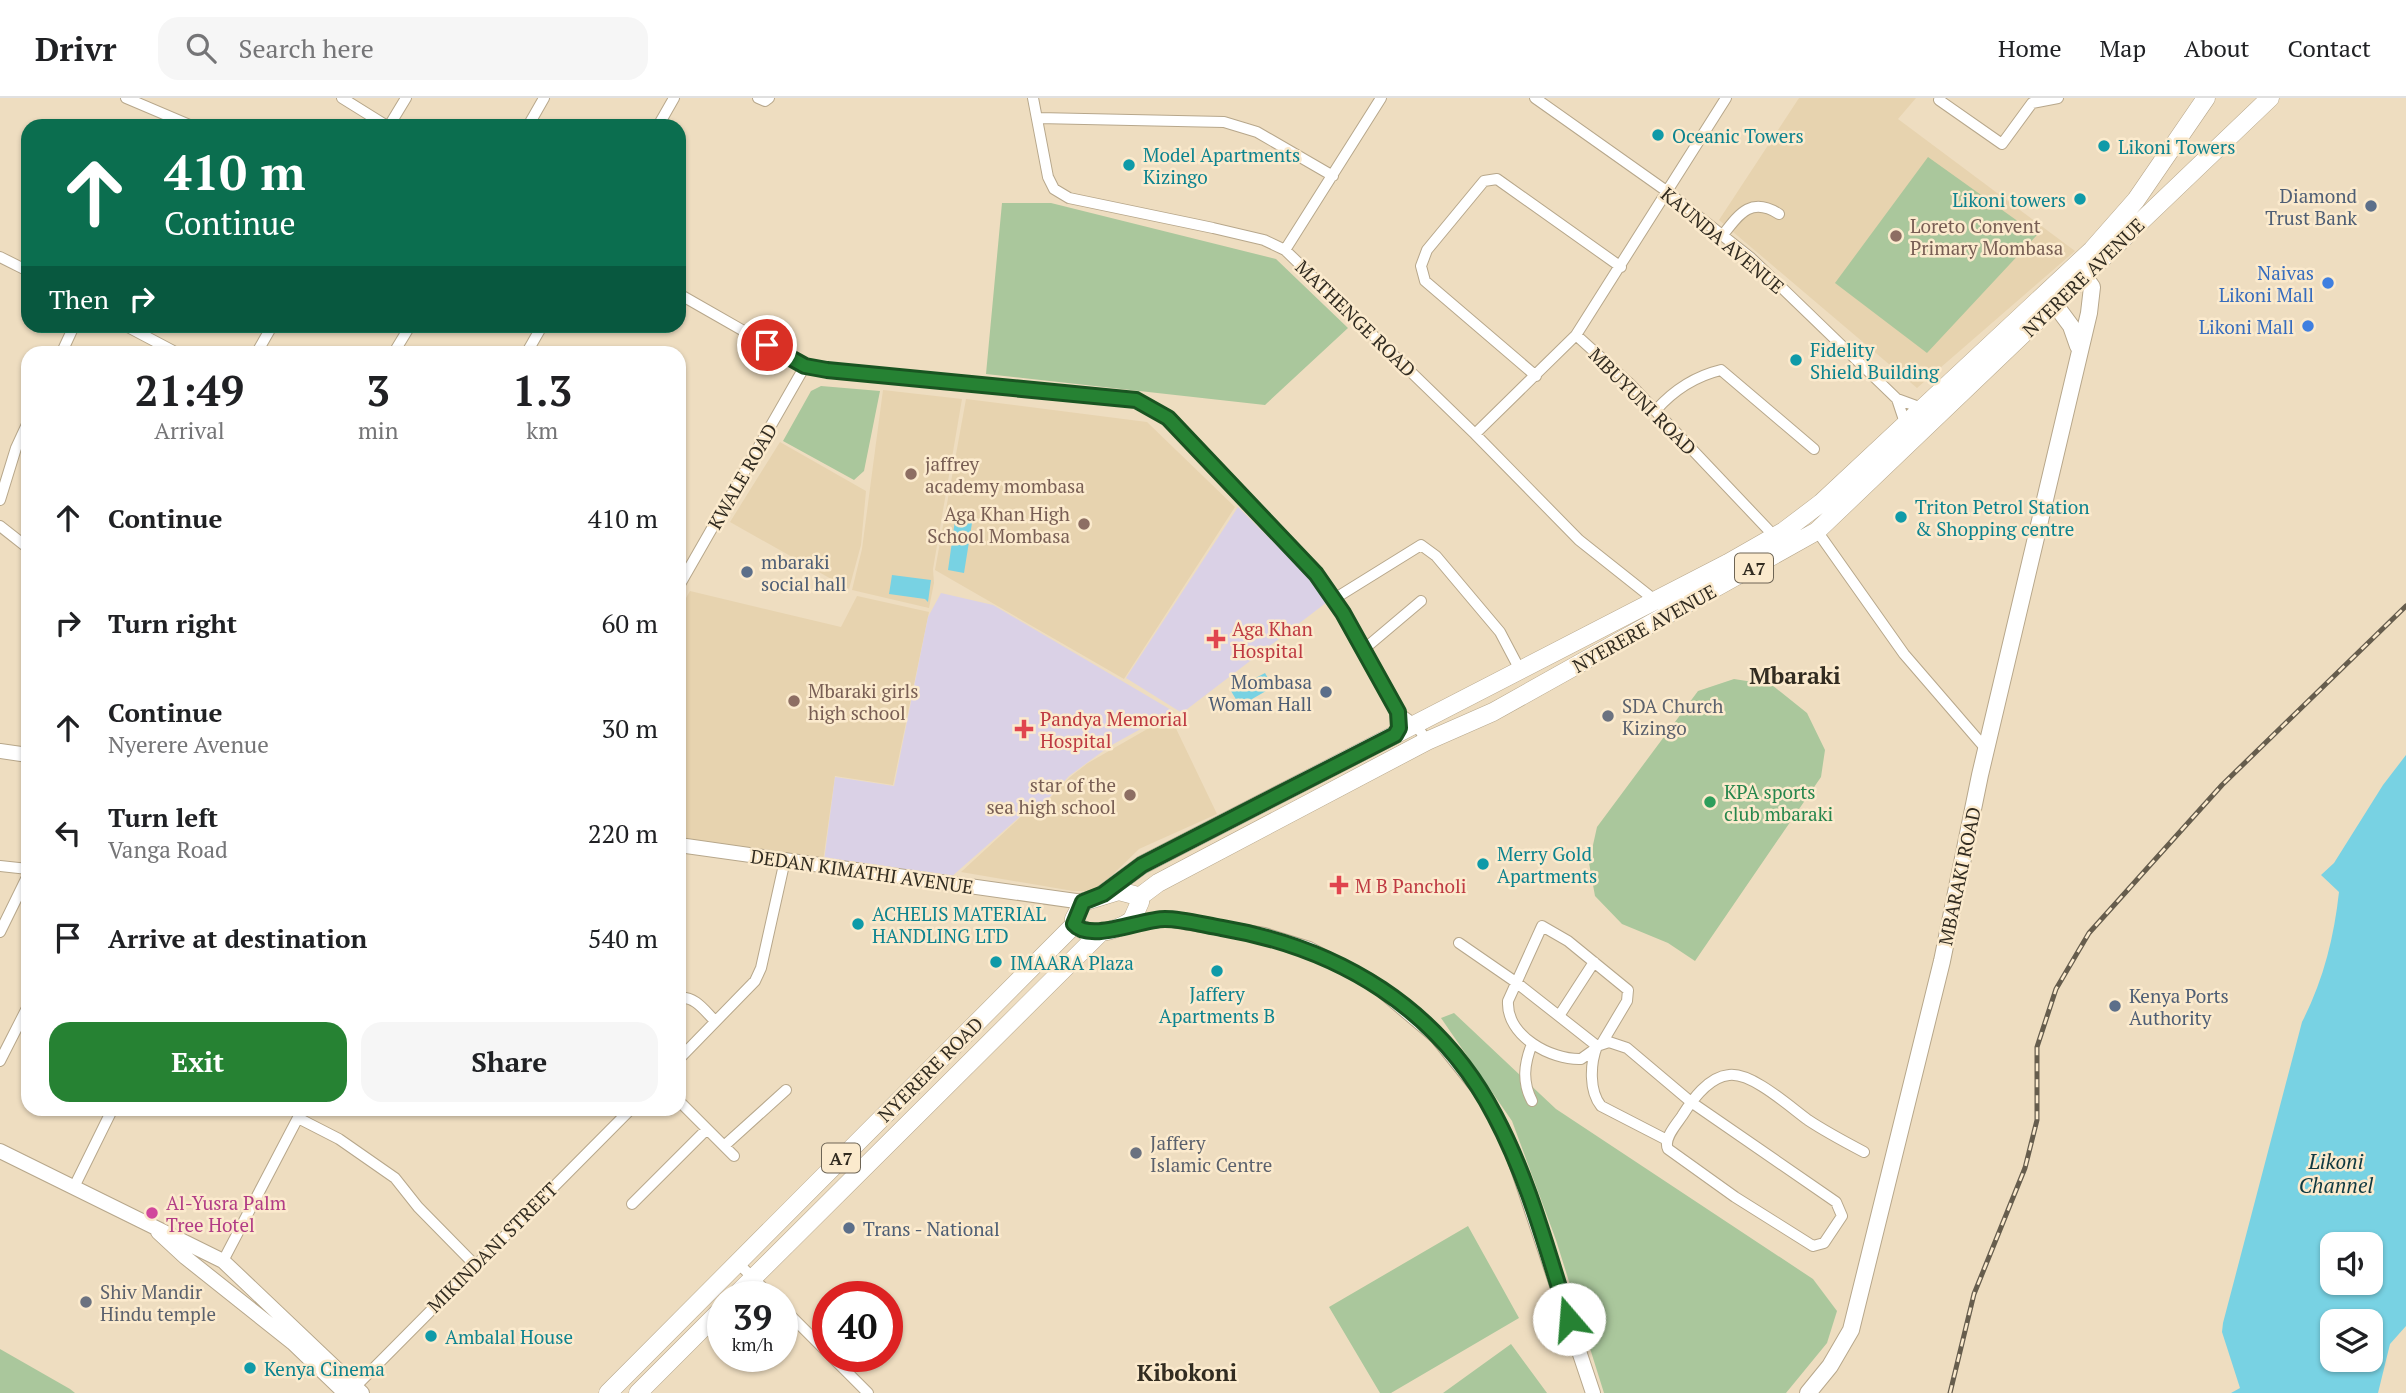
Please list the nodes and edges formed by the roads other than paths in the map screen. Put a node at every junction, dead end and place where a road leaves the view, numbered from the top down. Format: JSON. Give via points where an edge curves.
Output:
{"nodes":[{"id":1,"x":126,"y":98,"type":"edge"},
{"id":2,"x":342,"y":98,"type":"edge"},
{"id":3,"x":406,"y":98,"type":"edge"},
{"id":4,"x":544,"y":98,"type":"edge"},
{"id":5,"x":674,"y":98,"type":"edge"},
{"id":6,"x":758,"y":98,"type":"edge"},
{"id":7,"x":769,"y":98,"type":"edge"},
{"id":8,"x":1033,"y":98,"type":"edge"},
{"id":9,"x":1381,"y":98,"type":"edge"},
{"id":10,"x":1535,"y":98,"type":"edge"},
{"id":11,"x":1726,"y":98,"type":"edge"},
{"id":12,"x":2058,"y":98,"type":"edge"},
{"id":13,"x":2206,"y":98,"type":"edge"},
{"id":14,"x":2270,"y":98,"type":"edge"},
{"id":15,"x":1939,"y":100,"type":"dead end"},
{"id":16,"x":2030,"y":101,"type":"edge"},
{"id":17,"x":1038,"y":118,"type":"junction"},
{"id":18,"x":176,"y":119,"type":"edge"},
{"id":19,"x":376,"y":119,"type":"edge"},
{"id":20,"x":392,"y":119,"type":"edge"},
{"id":21,"x":532,"y":119,"type":"edge"},
{"id":22,"x":662,"y":119,"type":"edge"},
{"id":23,"x":1333,"y":176,"type":"junction"},
{"id":24,"x":1665,"y":190,"type":"junction"},
{"id":25,"x":1779,"y":214,"type":"dead end"},
{"id":26,"x":1722,"y":236,"type":"junction"},
{"id":27,"x":1285,"y":250,"type":"junction"},
{"id":28,"x":0,"y":257,"type":"edge"},
{"id":29,"x":1621,"y":267,"type":"junction"},
{"id":30,"x":21,"y":268,"type":"edge"},
{"id":31,"x":2080,"y":270,"type":"junction"},
{"id":32,"x":686,"y":298,"type":"edge"},
{"id":33,"x":2050,"y":298,"type":"junction"},
{"id":34,"x":139,"y":333,"type":"edge"},
{"id":35,"x":1576,"y":335,"type":"junction"},
{"id":36,"x":164,"y":346,"type":"edge"},
{"id":37,"x":2078,"y":346,"type":"junction"},
{"id":38,"x":805,"y":366,"type":"junction"},
{"id":39,"x":1536,"y":376,"type":"junction"},
{"id":40,"x":1897,"y":399,"type":"junction"},
{"id":41,"x":1656,"y":410,"type":"junction"},
{"id":42,"x":1929,"y":413,"type":"junction"},
{"id":43,"x":1910,"y":431,"type":"junction"},
{"id":44,"x":1475,"y":434,"type":"junction"},
{"id":45,"x":21,"y":438,"type":"edge"},
{"id":46,"x":1814,"y":449,"type":"dead end"},
{"id":47,"x":0,"y":500,"type":"edge"},
{"id":48,"x":1821,"y":503,"type":"junction"},
{"id":49,"x":1834,"y":517,"type":"junction"},
{"id":50,"x":0,"y":526,"type":"edge"},
{"id":51,"x":1817,"y":531,"type":"junction"},
{"id":52,"x":21,"y":542,"type":"edge"},
{"id":53,"x":1780,"y":544,"type":"junction"},
{"id":54,"x":686,"y":574,"type":"edge"},
{"id":55,"x":1334,"y":599,"type":"junction"},
{"id":56,"x":1421,"y":601,"type":"dead end"},
{"id":57,"x":1654,"y":601,"type":"junction"},
{"id":58,"x":1631,"y":613,"type":"junction"},
{"id":59,"x":1671,"y":613,"type":"junction"},
{"id":60,"x":1363,"y":650,"type":"junction"},
{"id":61,"x":1520,"y":670,"type":"junction"},
{"id":62,"x":1398,"y":712,"type":"junction"},
{"id":63,"x":1493,"y":712,"type":"junction"},
{"id":64,"x":1416,"y":725,"type":"junction"},
{"id":65,"x":1395,"y":735,"type":"junction"},
{"id":66,"x":1427,"y":741,"type":"junction"},
{"id":67,"x":1986,"y":749,"type":"junction"},
{"id":68,"x":0,"y":751,"type":"edge"},
{"id":69,"x":21,"y":754,"type":"edge"},
{"id":70,"x":1404,"y":754,"type":"junction"},
{"id":71,"x":1356,"y":755,"type":"junction"},
{"id":72,"x":1365,"y":774,"type":"junction"},
{"id":73,"x":1240,"y":815,"type":"junction"},
{"id":74,"x":1252,"y":834,"type":"junction"},
{"id":75,"x":686,"y":846,"type":"edge"},
{"id":76,"x":785,"y":860,"type":"junction"},
{"id":77,"x":0,"y":866,"type":"edge"},
{"id":78,"x":21,"y":868,"type":"edge"},
{"id":79,"x":21,"y":889,"type":"edge"},
{"id":80,"x":1103,"y":894,"type":"junction"},
{"id":81,"x":1044,"y":897,"type":"junction"},
{"id":82,"x":1139,"y":900,"type":"junction"},
{"id":83,"x":1083,"y":902,"type":"junction"},
{"id":84,"x":1166,"y":919,"type":"junction"},
{"id":85,"x":1074,"y":921,"type":"junction"},
{"id":86,"x":1128,"y":924,"type":"junction"},
{"id":87,"x":0,"y":932,"type":"edge"},
{"id":88,"x":1101,"y":932,"type":"junction"},
{"id":89,"x":1459,"y":943,"type":"dead end"},
{"id":90,"x":1594,"y":962,"type":"junction"},
{"id":91,"x":1517,"y":983,"type":"junction"},
{"id":92,"x":686,"y":997,"type":"edge"},
{"id":93,"x":1559,"y":1016,"type":"junction"},
{"id":94,"x":21,"y":1020,"type":"edge"},
{"id":95,"x":714,"y":1020,"type":"junction"},
{"id":96,"x":0,"y":1032,"type":"edge"},
{"id":97,"x":12,"y":1038,"type":"junction"},
{"id":98,"x":1532,"y":1044,"type":"junction"},
{"id":99,"x":1598,"y":1046,"type":"junction"},
{"id":100,"x":686,"y":1051,"type":"edge"},
{"id":101,"x":0,"y":1060,"type":"edge"},
{"id":102,"x":937,"y":1063,"type":"junction"},
{"id":103,"x":952,"y":1080,"type":"junction"},
{"id":104,"x":917,"y":1082,"type":"junction"},
{"id":105,"x":786,"y":1090,"type":"dead end"},
{"id":106,"x":933,"y":1099,"type":"junction"},
{"id":107,"x":1532,"y":1101,"type":"dead end"},
{"id":108,"x":1692,"y":1102,"type":"junction"},
{"id":109,"x":686,"y":1109,"type":"edge"},
{"id":110,"x":109,"y":1116,"type":"edge"},
{"id":111,"x":299,"y":1116,"type":"edge"},
{"id":112,"x":303,"y":1116,"type":"edge"},
{"id":113,"x":624,"y":1116,"type":"edge"},
{"id":114,"x":706,"y":1130,"type":"junction"},
{"id":115,"x":1667,"y":1140,"type":"junction"},
{"id":116,"x":724,"y":1146,"type":"junction"},
{"id":117,"x":0,"y":1151,"type":"edge"},
{"id":118,"x":1864,"y":1152,"type":"dead end"},
{"id":119,"x":734,"y":1156,"type":"dead end"},
{"id":120,"x":74,"y":1187,"type":"junction"},
{"id":121,"x":632,"y":1204,"type":"dead end"},
{"id":122,"x":150,"y":1225,"type":"junction"},
{"id":123,"x":223,"y":1261,"type":"junction"},
{"id":124,"x":738,"y":1263,"type":"junction"},
{"id":125,"x":475,"y":1265,"type":"junction"},
{"id":126,"x":239,"y":1276,"type":"junction"},
{"id":127,"x":753,"y":1278,"type":"junction"},
{"id":128,"x":750,"y":1281,"type":"edge"},
{"id":129,"x":756,"y":1281,"type":"edge"},
{"id":130,"x":227,"y":1291,"type":"junction"},
{"id":131,"x":798,"y":1323,"type":"edge"},
{"id":132,"x":707,"y":1324,"type":"edge"},
{"id":133,"x":812,"y":1338,"type":"edge"},
{"id":134,"x":846,"y":1372,"type":"edge"},
{"id":135,"x":354,"y":1391,"type":"edge"},
{"id":136,"x":608,"y":1393,"type":"edge"},
{"id":137,"x":638,"y":1393,"type":"edge"},
{"id":138,"x":868,"y":1393,"type":"edge"},
{"id":139,"x":1593,"y":1393,"type":"edge"},
{"id":140,"x":1808,"y":1393,"type":"edge"}],
"edges":[{"from":1,"to":18,"type":"street"},
{"from":2,"to":19,"type":"street"},
{"from":3,"to":20,"type":"street"},
{"from":4,"to":21,"type":"street"},
{"from":5,"to":22,"type":"street"},
{"from":6,"to":7,"type":"street"},
{"from":8,"to":17,"type":"street","name":"MATHENGE ROAD"},
{"from":9,"to":23,"type":"street"},
{"from":10,"to":24,"type":"street","name":"KAUNDA AVENUE"},
{"from":11,"to":24,"type":"street","name":"MBUYUNI ROAD"},
{"from":12,"to":16,"type":"street"},
{"from":13,"to":31,"type":"highway","name":"NYERERE AVENUE","number":"A7","via":[[2136,200]]},
{"from":14,"to":31,"type":"highway","name":"NYERERE AVENUE","number":"A7"},
{"from":15,"to":16,"type":"street","via":[[2002,144]]},
{"from":17,"to":23,"type":"street","via":[[1224,122],[1257,132]]},
{"from":17,"to":27,"type":"street","name":"MATHENGE ROAD","via":[[1048,177],[1054,189],[1069,198],[1264,240]]},
{"from":23,"to":27,"type":"street"},
{"from":24,"to":26,"type":"street","name":"KAUNDA AVENUE"},
{"from":24,"to":29,"type":"street","name":"MBUYUNI ROAD"},
{"from":25,"to":26,"type":"street","via":[[1766,206],[1752,207]]},
{"from":26,"to":40,"type":"street","name":"KAUNDA AVENUE","via":[[1751,258]]},
{"from":27,"to":44,"type":"street","name":"MATHENGE ROAD"},
{"from":28,"to":30,"type":"street"},
{"from":29,"to":35,"type":"street","name":"MBUYUNI ROAD"},
{"from":29,"to":39,"type":"street","via":[[1497,179],[1479,186],[1427,250],[1421,266],[1425,281]]},
{"from":31,"to":33,"type":"highway","name":"NYERERE AVENUE","number":"A7"},
{"from":31,"to":37,"type":"main road","name":"MBARAKI ROAD","via":[[2092,287]]},
{"from":32,"to":38,"type":"street"},
{"from":33,"to":37,"type":"main road","via":[[2071,326]]},
{"from":33,"to":42,"type":"highway","name":"NYERERE AVENUE","number":"A7"},
{"from":34,"to":36,"type":"street"},
{"from":35,"to":39,"type":"street"},
{"from":35,"to":41,"type":"street","name":"MBUYUNI ROAD"},
{"from":37,"to":67,"type":"main road","name":"MBARAKI ROAD"},
{"from":38,"to":54,"type":"street","name":"KWALE ROAD"},
{"from":38,"to":55,"type":"street","via":[[1118,397],[1152,408],[1168,418],[1316,574]]},
{"from":39,"to":44,"type":"street"},
{"from":40,"to":42,"type":"street","name":"KAUNDA AVENUE"},
{"from":40,"to":43,"type":"street"},
{"from":41,"to":46,"type":"street","via":[[1692,381],[1721,370]]},
{"from":41,"to":53,"type":"street","name":"MBUYUNI ROAD"},
{"from":42,"to":43,"type":"highway","name":"NYERERE AVENUE","number":"A7"},
{"from":43,"to":48,"type":"highway","name":"NYERERE AVENUE","number":"A7"},
{"from":43,"to":49,"type":"highway","name":"NYERERE AVENUE","number":"A7"},
{"from":44,"to":57,"type":"street","name":"MATHENGE ROAD","via":[[1579,540]]},
{"from":45,"to":47,"type":"street"},
{"from":48,"to":49,"type":"highway"},
{"from":48,"to":53,"type":"highway","name":"NYERERE AVENUE","number":"A7"},
{"from":49,"to":51,"type":"highway","name":"NYERERE AVENUE","number":"A7"},
{"from":50,"to":52,"type":"street"},
{"from":51,"to":53,"type":"highway","name":"NYERERE AVENUE","number":"A7"},
{"from":51,"to":67,"type":"street","via":[[1905,654]]},
{"from":53,"to":57,"type":"highway","name":"NYERERE AVENUE","number":"A7"},
{"from":53,"to":59,"type":"highway","name":"NYERERE AVENUE","number":"A7"},
{"from":55,"to":60,"type":"street"},
{"from":55,"to":61,"type":"street","via":[[1421,545],[1436,556],[1500,632]]},
{"from":56,"to":60,"type":"street"},
{"from":57,"to":58,"type":"highway","name":"NYERERE AVENUE","number":"A7"},
{"from":57,"to":59,"type":"street","name":"MATHENGE ROAD"},
{"from":58,"to":61,"type":"highway","name":"NYERERE AVENUE","number":"A7"},
{"from":58,"to":63,"type":"highway"},
{"from":59,"to":63,"type":"highway","name":"NYERERE AVENUE","number":"A7"},
{"from":60,"to":62,"type":"street"},
{"from":61,"to":64,"type":"highway","name":"NYERERE AVENUE","number":"A7"},
{"from":62,"to":64,"type":"street"},
{"from":62,"to":65,"type":"street"},
{"from":63,"to":66,"type":"highway","name":"NYERERE AVENUE","number":"A7"},
{"from":64,"to":65,"type":"highway","name":"NYERERE AVENUE","number":"A7"},
{"from":64,"to":66,"type":"street"},
{"from":65,"to":70,"type":"street"},
{"from":65,"to":71,"type":"highway","name":"NYERERE AVENUE","number":"A7"},
{"from":66,"to":70,"type":"highway","name":"NYERERE AVENUE","number":"A7"},
{"from":67,"to":140,"type":"main road","name":"MBARAKI ROAD","via":[[1942,961],[1857,1311],[1837,1356]]},
{"from":68,"to":69,"type":"street"},
{"from":70,"to":72,"type":"highway","name":"NYERERE AVENUE","number":"A7"},
{"from":71,"to":72,"type":"highway"},
{"from":71,"to":73,"type":"highway","name":"NYERERE AVENUE","number":"A7"},
{"from":72,"to":74,"type":"highway","name":"NYERERE AVENUE","number":"A7"},
{"from":73,"to":74,"type":"highway"},
{"from":73,"to":80,"type":"highway","name":"NYERERE AVENUE","number":"A7","via":[[1142,865]]},
{"from":74,"to":82,"type":"highway","name":"NYERERE AVENUE","number":"A7","via":[[1158,883]]},
{"from":75,"to":76,"type":"street","name":"DEDAN KIMATHI AVENUE"},
{"from":76,"to":81,"type":"street","name":"DEDAN KIMATHI AVENUE"},
{"from":76,"to":95,"type":"street","via":[[758,974]]},
{"from":77,"to":78,"type":"street"},
{"from":79,"to":87,"type":"street"},
{"from":80,"to":82,"type":"highway","via":[[1128,892]]},
{"from":80,"to":83,"type":"highway"},
{"from":81,"to":83,"type":"street","name":"DEDAN KIMATHI AVENUE"},
{"from":81,"to":85,"type":"street","name":"DEDAN KIMATHI AVENUE"},
{"from":82,"to":84,"type":"street"},
{"from":82,"to":86,"type":"highway"},
{"from":83,"to":85,"type":"highway","name":"NYERERE ROAD"},
{"from":84,"to":86,"type":"street"},
{"from":84,"to":139,"type":"street","via":[[1264,935],[1332,959],[1388,993],[1449,1049],[1485,1097],[1521,1172]]},
{"from":85,"to":88,"type":"highway","via":[[1085,932]]},
{"from":85,"to":102,"type":"highway","name":"NYERERE ROAD","number":"A7"},
{"from":86,"to":88,"type":"highway"},
{"from":88,"to":103,"type":"highway","name":"NYERERE ROAD","number":"A7"},
{"from":89,"to":91,"type":"street"},
{"from":90,"to":91,"type":"street","via":[[1542,926]]},
{"from":90,"to":93,"type":"street"},
{"from":90,"to":99,"type":"street","via":[[1628,990],[1627,1000]]},
{"from":91,"to":93,"type":"street"},
{"from":91,"to":98,"type":"street","via":[[1507,1009]]},
{"from":92,"to":95,"type":"street"},
{"from":93,"to":99,"type":"street"},
{"from":94,"to":97,"type":"street"},
{"from":95,"to":100,"type":"street"},
{"from":96,"to":97,"type":"street"},
{"from":97,"to":101,"type":"street"},
{"from":98,"to":99,"type":"street","via":[[1561,1058],[1581,1059]]},
{"from":98,"to":107,"type":"street","via":[[1525,1061],[1525,1083]]},
{"from":99,"to":108,"type":"street","via":[[1626,1048]]},
{"from":99,"to":115,"type":"street","via":[[1592,1076],[1596,1100]]},
{"from":102,"to":103,"type":"highway"},
{"from":102,"to":104,"type":"highway","name":"NYERERE ROAD","number":"A7"},
{"from":103,"to":106,"type":"highway","name":"NYERERE ROAD","number":"A7"},
{"from":104,"to":106,"type":"highway"},
{"from":104,"to":124,"type":"highway","name":"NYERERE ROAD","number":"A7"},
{"from":105,"to":116,"type":"street"},
{"from":106,"to":127,"type":"highway","name":"NYERERE ROAD","number":"A7"},
{"from":108,"to":115,"type":"street"},
{"from":108,"to":115,"type":"street","via":[[1836,1202],[1840,1222],[1825,1243],[1813,1246],[1690,1166],[1668,1149]]},
{"from":108,"to":118,"type":"street","via":[[1724,1076],[1742,1076]]},
{"from":109,"to":114,"type":"street"},
{"from":110,"to":120,"type":"street"},
{"from":111,"to":123,"type":"street"},
{"from":112,"to":125,"type":"street","via":[[395,1178]]},
{"from":113,"to":125,"type":"street","name":"MIKINDANI STREET"},
{"from":114,"to":116,"type":"street"},
{"from":114,"to":121,"type":"street"},
{"from":116,"to":119,"type":"street"},
{"from":117,"to":120,"type":"street"},
{"from":120,"to":122,"type":"street"},
{"from":122,"to":123,"type":"street"},
{"from":122,"to":130,"type":"street"},
{"from":123,"to":126,"type":"street"},
{"from":124,"to":127,"type":"street"},
{"from":124,"to":136,"type":"highway","name":"NYERERE ROAD","number":"A7"},
{"from":125,"to":135,"type":"street","name":"MIKINDANI STREET"},
{"from":126,"to":130,"type":"street"},
{"from":126,"to":135,"type":"street"},
{"from":127,"to":128,"type":"highway","name":"NYERERE ROAD","number":"A7"},
{"from":127,"to":129,"type":"street"},
{"from":130,"to":135,"type":"street"},
{"from":131,"to":133,"type":"street"},
{"from":132,"to":137,"type":"highway"},
{"from":134,"to":138,"type":"street"}]}
